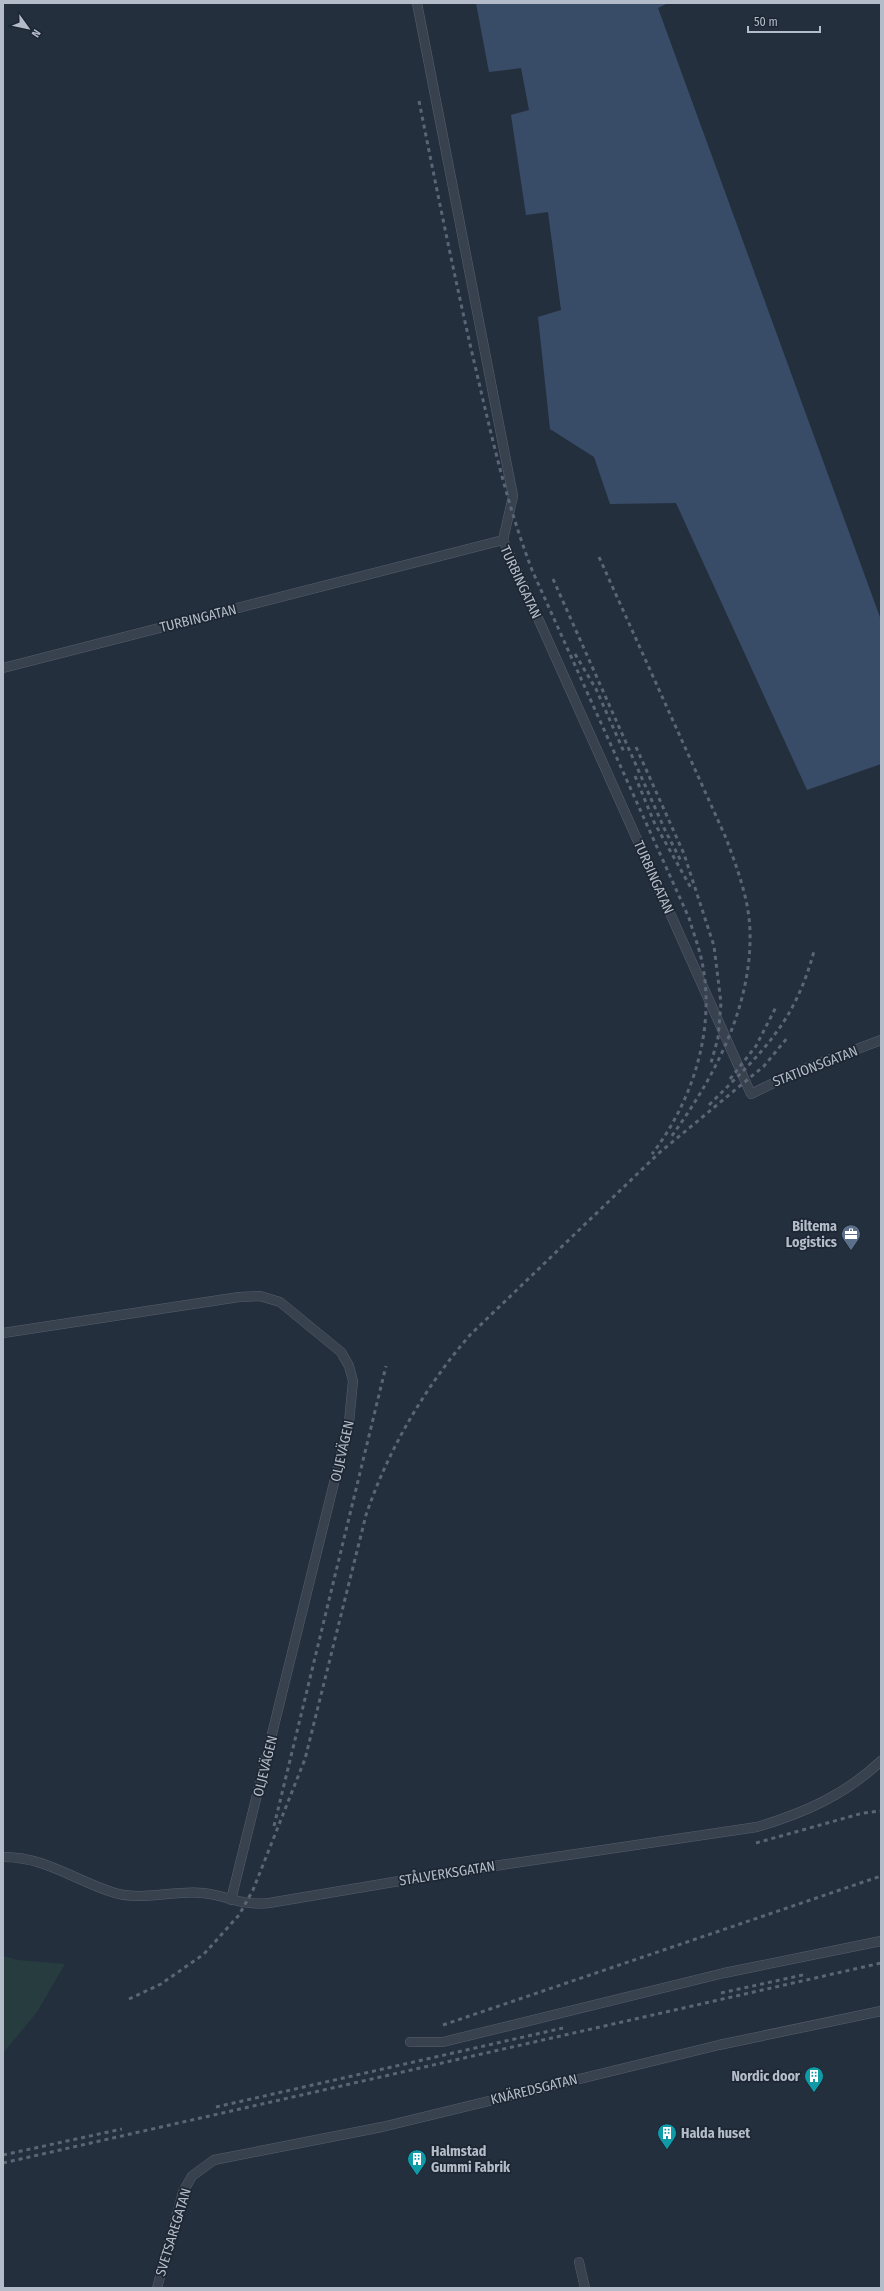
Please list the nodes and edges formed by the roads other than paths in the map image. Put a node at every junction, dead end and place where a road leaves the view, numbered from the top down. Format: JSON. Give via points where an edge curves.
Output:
{"nodes":[{"id":1,"x":417,"y":3,"type":"edge"},
{"id":2,"x":503,"y":540,"type":"junction"},
{"id":3,"x":3,"y":668,"type":"edge"},
{"id":4,"x":881,"y":1040,"type":"edge"},
{"id":5,"x":751,"y":1094,"type":"joint"},
{"id":6,"x":3,"y":1332,"type":"edge"},
{"id":7,"x":881,"y":1761,"type":"edge"},
{"id":8,"x":3,"y":1857,"type":"edge"},
{"id":9,"x":231,"y":1900,"type":"junction"},
{"id":10,"x":881,"y":1941,"type":"edge"},
{"id":11,"x":881,"y":2011,"type":"edge"},
{"id":12,"x":410,"y":2042,"type":"dead end"},
{"id":13,"x":192,"y":2176,"type":"joint"},
{"id":14,"x":579,"y":2262,"type":"dead end"},
{"id":15,"x":157,"y":2288,"type":"edge"},
{"id":16,"x":585,"y":2288,"type":"edge"}],
"edges":[{"from":1,"to":2,"type":"street","via":[[513,496]]},
{"from":2,"to":3,"type":"street","name":"TURBINGATAN"},
{"from":2,"to":5,"type":"street","name":"TURBINGATAN"},
{"from":4,"to":5,"type":"street","name":"STATIONSGATAN","via":[[794,1073]]},
{"from":6,"to":9,"type":"street","name":"OLJEVÄGEN","via":[[239,1296],[260,1296],[280,1302],[341,1352],[349,1366],[353,1381],[349,1422]]},
{"from":7,"to":9,"type":"street","name":"STÅLVERKSGATAN","via":[[850,1787],[821,1805],[758,1827],[447,1873],[269,1903],[246,1904]]},
{"from":8,"to":9,"type":"street","name":"STÅLVERKSGATAN","via":[[41,1861],[90,1885],[118,1893],[202,1893]]},
{"from":10,"to":12,"type":"street","via":[[724,1973],[443,2042]]},
{"from":11,"to":13,"type":"street","name":"KNÄREDSGATAN","via":[[719,2045],[382,2126],[214,2160]]},
{"from":13,"to":15,"type":"street","name":"SVETSAREGATAN","via":[[183,2192]]},
{"from":14,"to":16,"type":"street"}]}
